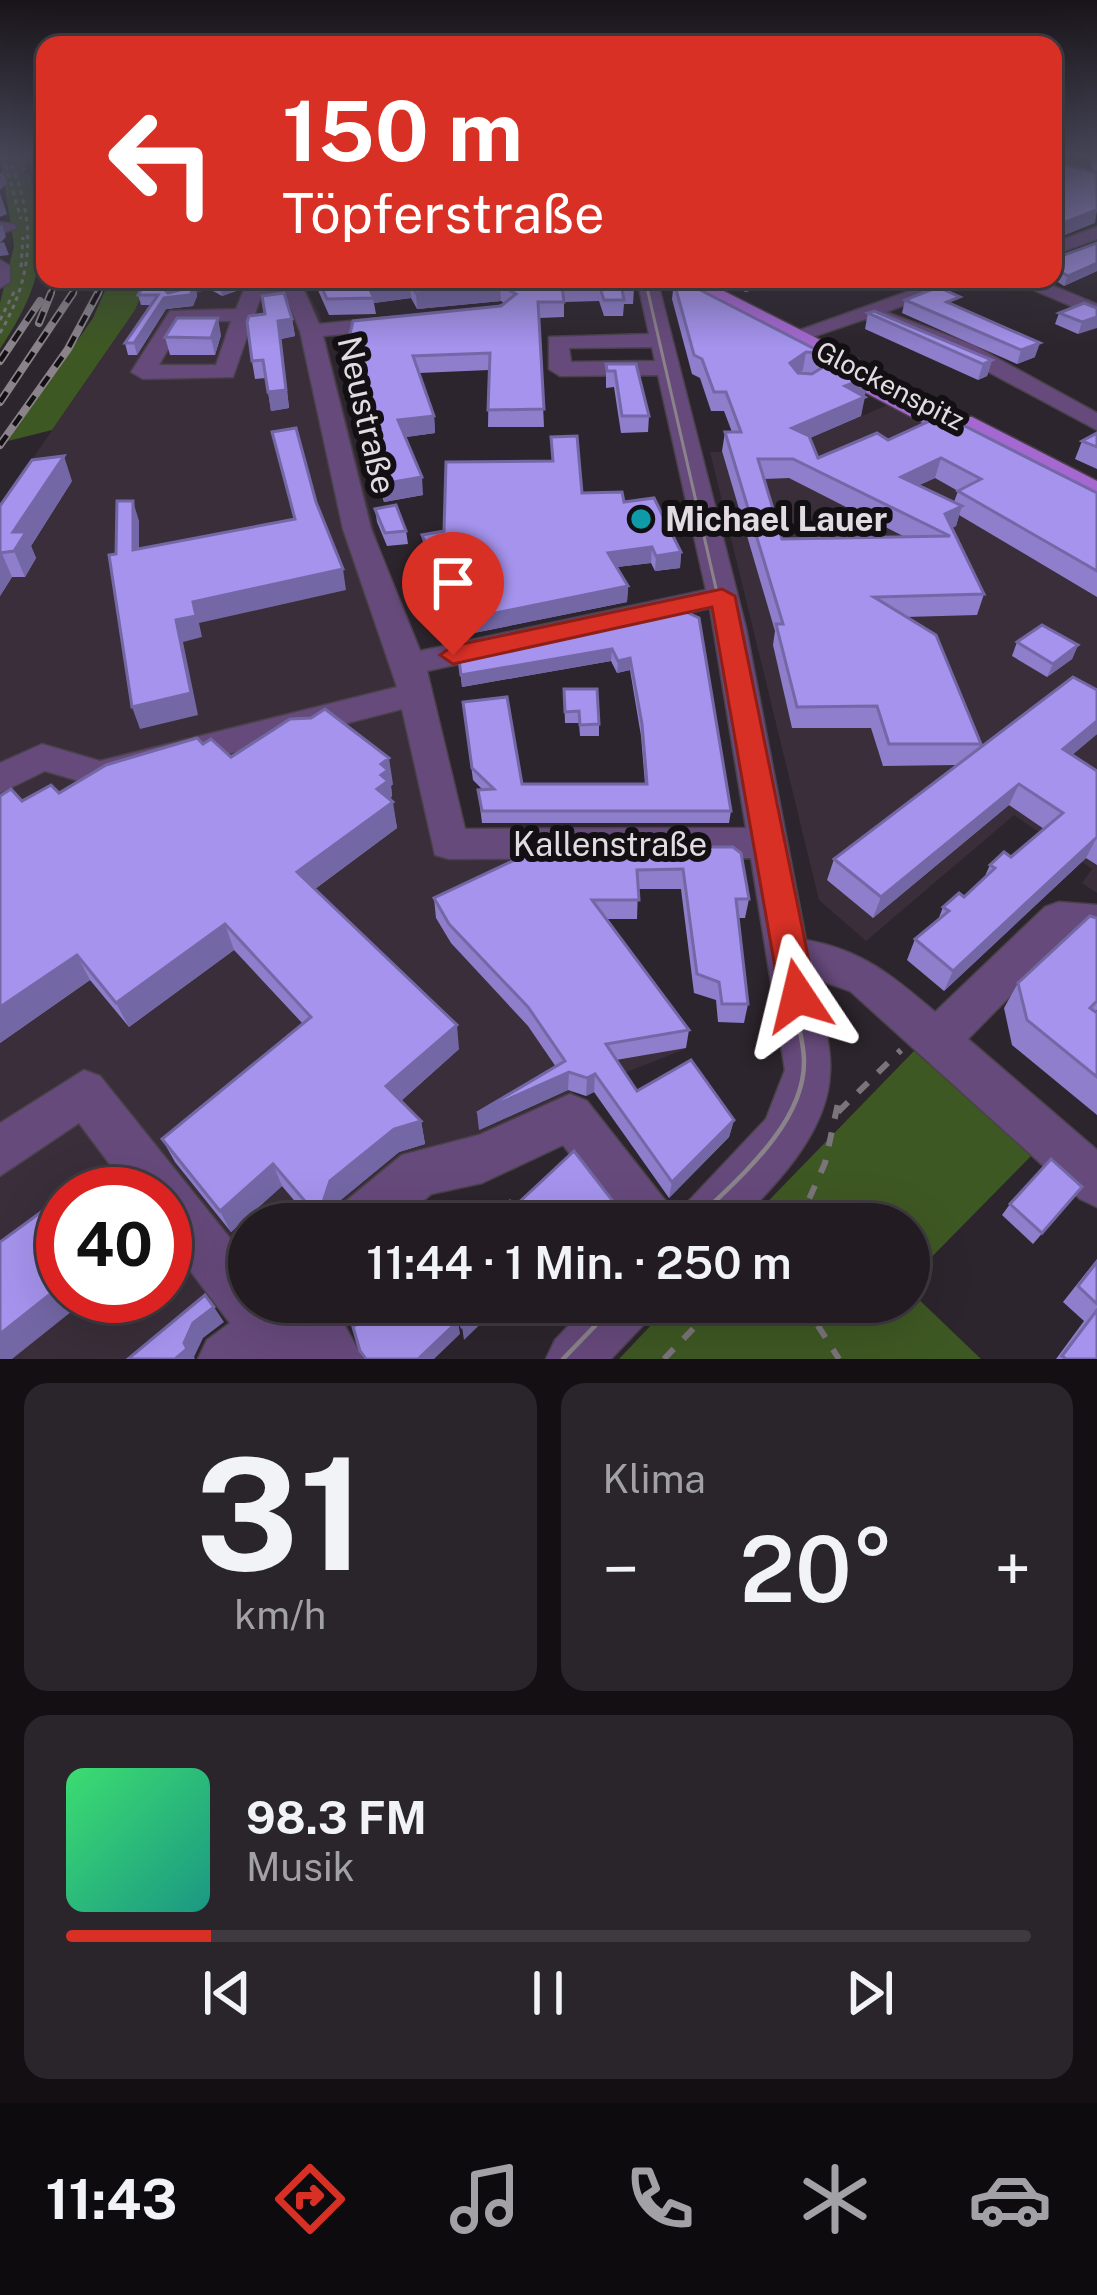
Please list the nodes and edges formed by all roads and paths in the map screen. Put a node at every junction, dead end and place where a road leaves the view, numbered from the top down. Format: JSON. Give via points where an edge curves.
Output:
{"nodes":[{"id":1,"x":1097,"y":233,"type":"edge"},
{"id":2,"x":2,"y":234,"type":"edge"},
{"id":3,"x":1062,"y":246,"type":"edge"},
{"id":4,"x":0,"y":281,"type":"edge"},
{"id":5,"x":193,"y":288,"type":"edge"},
{"id":6,"x":267,"y":288,"type":"edge"},
{"id":7,"x":293,"y":288,"type":"edge"},
{"id":8,"x":665,"y":288,"type":"edge"},
{"id":9,"x":674,"y":288,"type":"edge"},
{"id":10,"x":917,"y":288,"type":"edge"},
{"id":11,"x":1040,"y":288,"type":"edge"},
{"id":12,"x":173,"y":294,"type":"edge"},
{"id":13,"x":0,"y":304,"type":"edge"},
{"id":14,"x":1097,"y":311,"type":"edge"},
{"id":15,"x":866,"y":312,"type":"junction"},
{"id":16,"x":243,"y":314,"type":"dead end"},
{"id":17,"x":406,"y":322,"type":"edge"},
{"id":18,"x":311,"y":332,"type":"junction"},
{"id":19,"x":0,"y":333,"type":"edge"},
{"id":20,"x":557,"y":336,"type":"dead end"},
{"id":21,"x":789,"y":338,"type":"junction"},
{"id":22,"x":666,"y":354,"type":"junction"},
{"id":23,"x":1097,"y":423,"type":"edge"},
{"id":24,"x":1097,"y":493,"type":"edge"},
{"id":25,"x":1097,"y":503,"type":"edge"},
{"id":26,"x":722,"y":596,"type":"junction"},
{"id":27,"x":412,"y":679,"type":"junction"},
{"id":28,"x":0,"y":779,"type":"edge"},
{"id":29,"x":770,"y":843,"type":"junction"},
{"id":30,"x":449,"y":844,"type":"joint"},
{"id":31,"x":1097,"y":927,"type":"edge"},
{"id":32,"x":790,"y":956,"type":"junction"},
{"id":33,"x":937,"y":1040,"type":"junction"},
{"id":34,"x":838,"y":1112,"type":"dead end"},
{"id":35,"x":0,"y":1153,"type":"edge"},
{"id":36,"x":142,"y":1167,"type":"edge"},
{"id":37,"x":1097,"y":1182,"type":"edge"},
{"id":38,"x":383,"y":1203,"type":"edge"},
{"id":39,"x":639,"y":1203,"type":"edge"},
{"id":40,"x":722,"y":1203,"type":"edge"},
{"id":41,"x":810,"y":1203,"type":"edge"},
{"id":42,"x":192,"y":1232,"type":"edge"},
{"id":43,"x":310,"y":1323,"type":"edge"},
{"id":44,"x":608,"y":1323,"type":"edge"},
{"id":45,"x":699,"y":1323,"type":"edge"},
{"id":46,"x":816,"y":1323,"type":"edge"},
{"id":47,"x":226,"y":1359,"type":"edge"},
{"id":48,"x":253,"y":1359,"type":"edge"},
{"id":49,"x":292,"y":1359,"type":"edge"},
{"id":50,"x":335,"y":1359,"type":"edge"},
{"id":51,"x":574,"y":1359,"type":"edge"},
{"id":52,"x":664,"y":1359,"type":"edge"},
{"id":53,"x":839,"y":1359,"type":"edge"}],
"edges":[{"from":1,"to":3,"type":"street"},
{"from":2,"to":4,"type":"street"},
{"from":5,"to":12,"type":"street"},
{"from":6,"to":16,"type":"street","via":[[252,291]]},
{"from":7,"to":18,"type":"street","name":"Neustraße"},
{"from":8,"to":22,"type":"street"},
{"from":9,"to":21,"type":"main road","name":"Glockenspitz"},
{"from":10,"to":15,"type":"street"},
{"from":11,"to":14,"type":"street"},
{"from":13,"to":19,"type":"path","via":[[17,304]]},
{"from":15,"to":21,"type":"street"},
{"from":15,"to":23,"type":"street","via":[[964,350]]},
{"from":17,"to":18,"type":"street"},
{"from":18,"to":27,"type":"street","name":"Neustraße","via":[[357,529]]},
{"from":20,"to":22,"type":"street","via":[[560,369]]},
{"from":21,"to":24,"type":"main road","name":"Glockenspitz"},
{"from":21,"to":25,"type":"main road","name":"Glockenspitz","via":[[834,371]]},
{"from":22,"to":26,"type":"street"},
{"from":26,"to":27,"type":"street"},
{"from":26,"to":29,"type":"street"},
{"from":27,"to":28,"type":"street","via":[[100,774],[42,757]]},
{"from":27,"to":30,"type":"street","name":"Neustraße"},
{"from":29,"to":30,"type":"street","name":"Kallenstraße"},
{"from":29,"to":32,"type":"street"},
{"from":31,"to":33,"type":"street","via":[[1059,920]]},
{"from":32,"to":33,"type":"street","via":[[842,965]]},
{"from":32,"to":40,"type":"street","via":[[806,1035],[806,1092],[781,1140]]},
{"from":33,"to":37,"type":"street"},
{"from":34,"to":41,"type":"path"},
{"from":35,"to":36,"type":"street","via":[[84,1092]]},
{"from":38,"to":39,"type":"street","via":[[419,1172],[482,1159],[570,1117]]},
{"from":42,"to":49,"type":"street"},
{"from":43,"to":50,"type":"street"},
{"from":44,"to":51,"type":"street"},
{"from":45,"to":52,"type":"path"},
{"from":46,"to":53,"type":"path"},
{"from":47,"to":48,"type":"street","via":[[242,1345]]}]}
